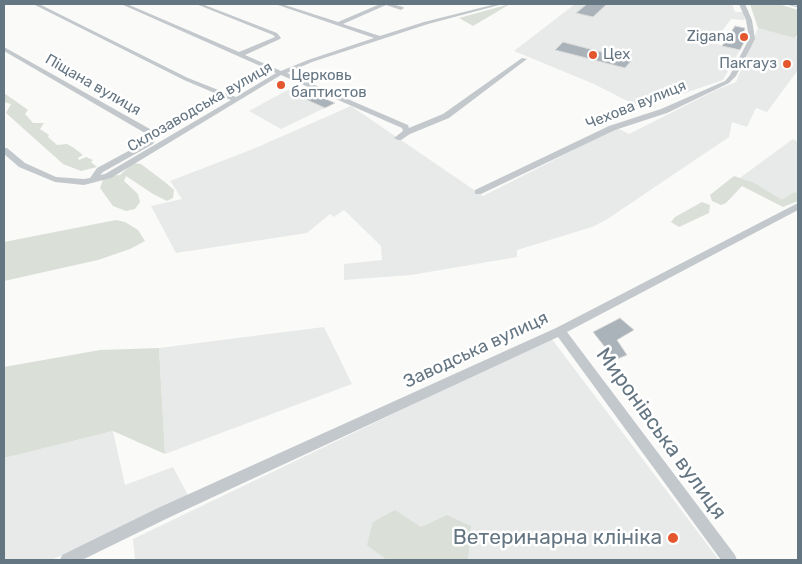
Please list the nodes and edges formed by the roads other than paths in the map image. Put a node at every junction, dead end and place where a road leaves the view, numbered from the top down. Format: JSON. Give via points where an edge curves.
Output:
{"nodes":[{"id":1,"x":35,"y":4,"type":"edge"},
{"id":2,"x":123,"y":4,"type":"edge"},
{"id":3,"x":198,"y":4,"type":"edge"},
{"id":4,"x":277,"y":4,"type":"edge"},
{"id":5,"x":386,"y":4,"type":"edge"},
{"id":6,"x":501,"y":4,"type":"edge"},
{"id":7,"x":742,"y":4,"type":"edge"},
{"id":8,"x":402,"y":8,"type":"dead end"},
{"id":9,"x":338,"y":24,"type":"junction"},
{"id":10,"x":380,"y":38,"type":"junction"},
{"id":11,"x":4,"y":49,"type":"edge"},
{"id":12,"x":241,"y":54,"type":"junction"},
{"id":13,"x":524,"y":59,"type":"dead end"},
{"id":14,"x":284,"y":72,"type":"junction"},
{"id":15,"x":237,"y":100,"type":"junction"},
{"id":16,"x":407,"y":132,"type":"junction"},
{"id":17,"x":398,"y":138,"type":"dead end"},
{"id":18,"x":4,"y":150,"type":"edge"},
{"id":19,"x":89,"y":181,"type":"junction"},
{"id":20,"x":478,"y":192,"type":"dead end"},
{"id":21,"x":798,"y":206,"type":"edge"},
{"id":22,"x":560,"y":331,"type":"junction"},
{"id":23,"x":67,"y":560,"type":"edge"},
{"id":24,"x":730,"y":560,"type":"edge"}],
"edges":[{"from":1,"to":15,"type":"street","via":[[177,75]]},
{"from":2,"to":12,"type":"street"},
{"from":3,"to":12,"type":"street","via":[[275,34],[278,38]]},
{"from":4,"to":9,"type":"street"},
{"from":5,"to":8,"type":"street"},
{"from":5,"to":9,"type":"street"},
{"from":6,"to":10,"type":"street","name":"Склозаводська вулиця"},
{"from":7,"to":20,"type":"street","name":"Чехова вулиця","via":[[752,39],[727,82],[664,111],[612,128]]},
{"from":9,"to":10,"type":"street"},
{"from":10,"to":14,"type":"street","name":"Склозаводська вулиця"},
{"from":11,"to":19,"type":"street","name":"Піщана вулиця","via":[[154,135],[150,142],[100,170]]},
{"from":12,"to":14,"type":"street"},
{"from":13,"to":16,"type":"street","via":[[446,116]]},
{"from":14,"to":15,"type":"street","name":"Склозаводська вулиця"},
{"from":14,"to":16,"type":"street","via":[[405,127]]},
{"from":15,"to":19,"type":"street","name":"Склозаводська вулиця","via":[[108,176]]},
{"from":16,"to":17,"type":"street"},
{"from":18,"to":19,"type":"street","via":[[22,165],[55,179]]},
{"from":21,"to":22,"type":"street","name":"Заводська вулиця"},
{"from":22,"to":23,"type":"street","name":"Заводська вулиця"},
{"from":22,"to":24,"type":"street","name":"Миронівська вулиця"}]}
